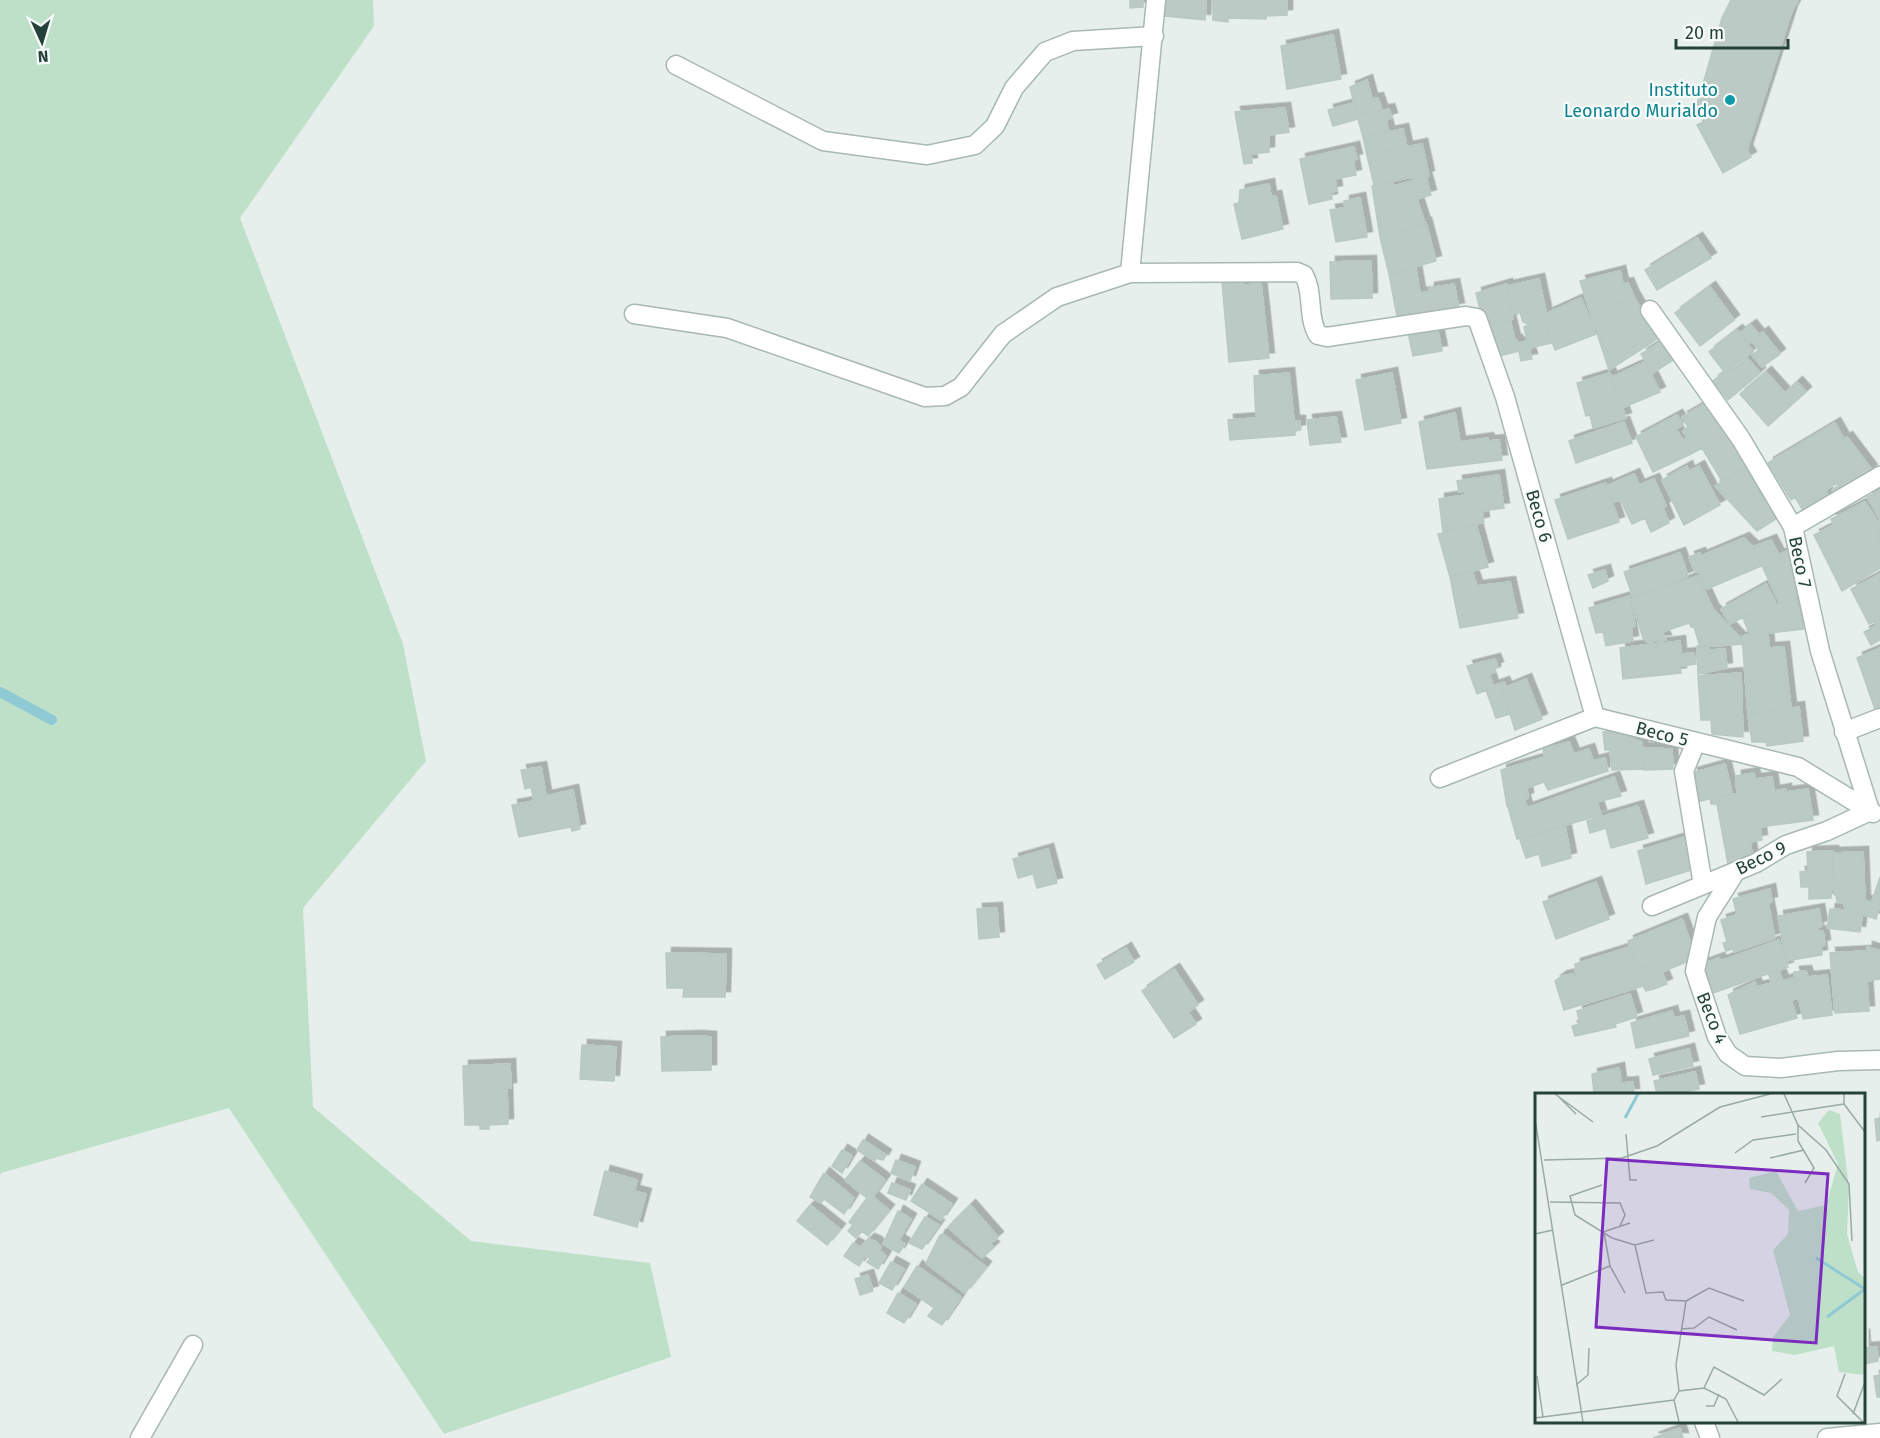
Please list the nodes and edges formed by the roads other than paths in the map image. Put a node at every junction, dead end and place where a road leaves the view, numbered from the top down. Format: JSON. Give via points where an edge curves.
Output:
{"nodes":[{"id":1,"x":1156,"y":0,"type":"edge"},
{"id":2,"x":1154,"y":36,"type":"junction"},
{"id":3,"x":676,"y":65,"type":"dead end"},
{"id":4,"x":1130,"y":273,"type":"junction"},
{"id":5,"x":1650,"y":310,"type":"dead end"},
{"id":6,"x":634,"y":314,"type":"dead end"},
{"id":7,"x":1880,"y":476,"type":"edge"},
{"id":8,"x":1793,"y":527,"type":"junction"},
{"id":9,"x":1595,"y":717,"type":"junction"},
{"id":10,"x":1880,"y":718,"type":"edge"},
{"id":11,"x":1844,"y":732,"type":"junction"},
{"id":12,"x":1696,"y":742,"type":"junction"},
{"id":13,"x":1440,"y":778,"type":"dead end"},
{"id":14,"x":1875,"y":814,"type":"edge"},
{"id":15,"x":1736,"y":871,"type":"junction"},
{"id":16,"x":1703,"y":885,"type":"junction"},
{"id":17,"x":1652,"y":906,"type":"dead end"},
{"id":18,"x":1880,"y":1060,"type":"edge"},
{"id":19,"x":193,"y":1345,"type":"dead end"},
{"id":20,"x":1704,"y":1423,"type":"edge"},
{"id":21,"x":1880,"y":1433,"type":"edge"},
{"id":22,"x":140,"y":1438,"type":"edge"},
{"id":23,"x":1710,"y":1438,"type":"edge"},
{"id":24,"x":1827,"y":1438,"type":"edge"}],
"edges":[{"from":1,"to":2,"type":"street"},
{"from":2,"to":3,"type":"street","via":[[1073,42],[1045,52],[1014,88],[995,126],[975,145],[927,155],[823,141]]},
{"from":2,"to":4,"type":"street"},
{"from":4,"to":6,"type":"street","via":[[1057,297],[1003,334],[962,387],[945,396],[925,397],[727,328]]},
{"from":4,"to":9,"type":"street","name":"Beco 6","via":[[1297,272],[1308,282],[1314,328],[1318,335],[1327,337],[1466,316],[1477,318],[1505,397]]},
{"from":5,"to":8,"type":"street","name":"Beco 7","via":[[1741,439]]},
{"from":7,"to":8,"type":"street"},
{"from":8,"to":11,"type":"street","name":"Beco 7","via":[[1820,651]]},
{"from":9,"to":12,"type":"street","name":"Beco 5"},
{"from":9,"to":13,"type":"street"},
{"from":10,"to":11,"type":"street"},
{"from":11,"to":14,"type":"street","name":"Beco 7"},
{"from":12,"to":14,"type":"street","name":"Beco 5","via":[[1798,767]]},
{"from":12,"to":16,"type":"street","via":[[1684,771]]},
{"from":14,"to":15,"type":"street","name":"Beco 9","via":[[1786,845]]},
{"from":15,"to":16,"type":"street","name":"Beco 9"},
{"from":15,"to":18,"type":"street","name":"Beco 4","via":[[1707,917],[1695,971],[1717,1036],[1728,1054],[1745,1066],[1781,1068]]},
{"from":16,"to":17,"type":"street","name":"Beco 9"},
{"from":19,"to":22,"type":"street"},
{"from":20,"to":23,"type":"street"},
{"from":21,"to":24,"type":"street"}]}
